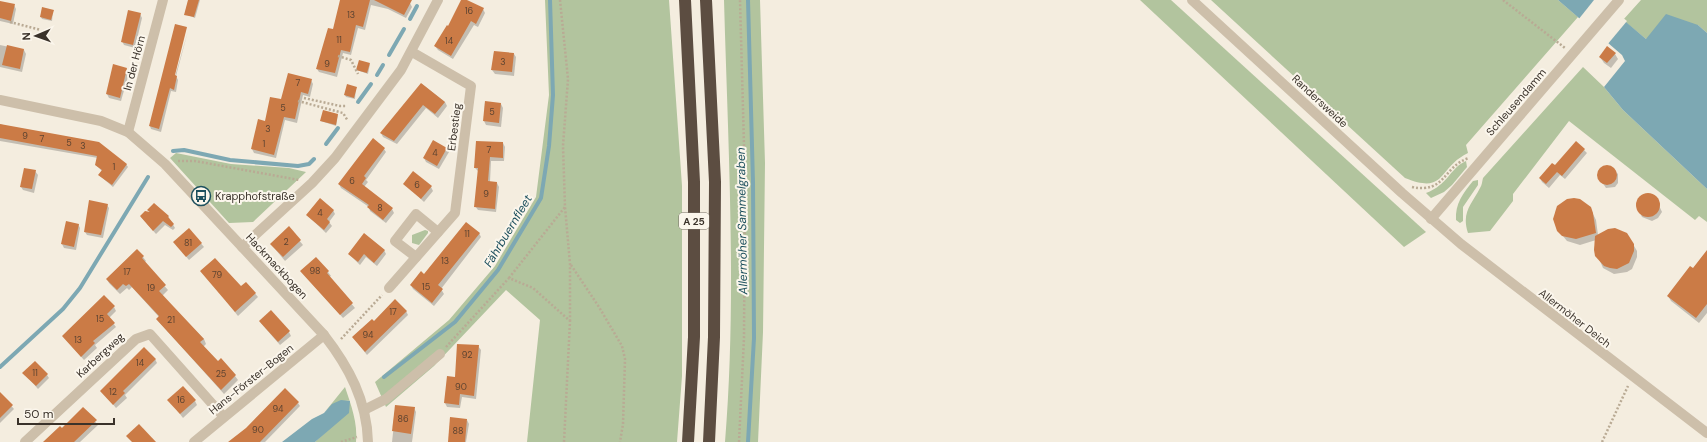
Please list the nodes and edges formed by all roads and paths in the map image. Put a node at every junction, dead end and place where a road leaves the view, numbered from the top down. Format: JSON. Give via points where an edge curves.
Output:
{"nodes":[{"id":1,"x":163,"y":0,"type":"edge"},
{"id":2,"x":438,"y":0,"type":"edge"},
{"id":3,"x":560,"y":0,"type":"edge"},
{"id":4,"x":685,"y":0,"type":"edge"},
{"id":5,"x":706,"y":0,"type":"edge"},
{"id":6,"x":740,"y":0,"type":"edge"},
{"id":7,"x":1192,"y":0,"type":"edge"},
{"id":8,"x":1503,"y":0,"type":"edge"},
{"id":9,"x":1619,"y":0,"type":"edge"},
{"id":10,"x":10,"y":22,"type":"dead end"},
{"id":11,"x":41,"y":30,"type":"dead end"},
{"id":12,"x":412,"y":52,"type":"junction"},
{"id":13,"x":1573,"y":54,"type":"junction"},
{"id":14,"x":338,"y":56,"type":"dead end"},
{"id":15,"x":358,"y":74,"type":"dead end"},
{"id":16,"x":304,"y":98,"type":"dead end"},
{"id":17,"x":0,"y":100,"type":"edge"},
{"id":18,"x":298,"y":101,"type":"dead end"},
{"id":19,"x":347,"y":106,"type":"dead end"},
{"id":20,"x":348,"y":121,"type":"dead end"},
{"id":21,"x":128,"y":132,"type":"junction"},
{"id":22,"x":1481,"y":161,"type":"junction"},
{"id":23,"x":166,"y":164,"type":"junction"},
{"id":24,"x":312,"y":183,"type":"junction"},
{"id":25,"x":1410,"y":186,"type":"dead end"},
{"id":26,"x":565,"y":207,"type":"junction"},
{"id":27,"x":1431,"y":219,"type":"junction"},
{"id":28,"x":438,"y":232,"type":"junction"},
{"id":29,"x":242,"y":247,"type":"junction"},
{"id":30,"x":416,"y":257,"type":"junction"},
{"id":31,"x":570,"y":264,"type":"junction"},
{"id":32,"x":508,"y":278,"type":"junction"},
{"id":33,"x":389,"y":288,"type":"joint"},
{"id":34,"x":570,"y":321,"type":"junction"},
{"id":35,"x":324,"y":335,"type":"junction"},
{"id":36,"x":333,"y":347,"type":"junction"},
{"id":37,"x":440,"y":354,"type":"joint"},
{"id":38,"x":1628,"y":385,"type":"dead end"},
{"id":39,"x":364,"y":410,"type":"junction"},
{"id":40,"x":224,"y":416,"type":"junction"},
{"id":41,"x":1707,"y":433,"type":"edge"},
{"id":42,"x":368,"y":439,"type":"edge"},
{"id":43,"x":24,"y":442,"type":"edge"},
{"id":44,"x":194,"y":442,"type":"edge"},
{"id":45,"x":341,"y":442,"type":"edge"},
{"id":46,"x":564,"y":442,"type":"edge"},
{"id":47,"x":620,"y":442,"type":"edge"},
{"id":48,"x":688,"y":442,"type":"edge"},
{"id":49,"x":709,"y":442,"type":"edge"},
{"id":50,"x":739,"y":442,"type":"edge"},
{"id":51,"x":1602,"y":442,"type":"edge"}],
"edges":[{"from":1,"to":21,"type":"street","name":"In der Hörn"},
{"from":2,"to":12,"type":"street"},
{"from":3,"to":26,"type":"path","via":[[568,79],[562,146]]},
{"from":4,"to":48,"type":"highway","number":"A 25","via":[[694,182],[694,337]]},
{"from":5,"to":49,"type":"highway","number":"A 25","via":[[715,182],[714,337]]},
{"from":6,"to":50,"type":"path","via":[[745,190],[744,338]]},
{"from":7,"to":27,"type":"street","name":"Randersweide"},
{"from":8,"to":13,"type":"path"},
{"from":9,"to":13,"type":"street","name":"Schleusendamm"},
{"from":10,"to":11,"type":"path"},
{"from":12,"to":24,"type":"street","via":[[335,158]]},
{"from":12,"to":28,"type":"street","name":"Erbestieg","via":[[471,86],[455,213]]},
{"from":13,"to":22,"type":"street","name":"Schleusendamm"},
{"from":14,"to":15,"type":"path","via":[[351,60]]},
{"from":16,"to":19,"type":"path"},
{"from":17,"to":21,"type":"street","name":"Hackmackbogen","via":[[101,121]]},
{"from":18,"to":20,"type":"path","via":[[342,113]]},
{"from":21,"to":23,"type":"street","name":"Hackmackbogen"},
{"from":22,"to":25,"type":"path","via":[[1469,158],[1459,161],[1444,179],[1430,188]]},
{"from":22,"to":27,"type":"street","name":"Schleusendamm"},
{"from":23,"to":24,"type":"path","via":[[195,161]]},
{"from":23,"to":29,"type":"street","name":"Hackmackbogen"},
{"from":24,"to":29,"type":"street"},
{"from":26,"to":31,"type":"path"},
{"from":26,"to":32,"type":"path"},
{"from":27,"to":41,"type":"street","name":"Allermöher Deich","via":[[1592,347]]},
{"from":28,"to":30,"type":"street","name":"Erbestieg"},
{"from":28,"to":30,"type":"street","via":[[416,214],[395,241]]},
{"from":29,"to":35,"type":"street","name":"Hackmackbogen"},
{"from":30,"to":33,"type":"street","name":"Erbestieg"},
{"from":31,"to":34,"type":"path"},
{"from":31,"to":47,"type":"path","via":[[622,346],[625,367]]},
{"from":32,"to":34,"type":"path","via":[[534,288]]},
{"from":32,"to":37,"type":"path"},
{"from":33,"to":36,"type":"path"},
{"from":34,"to":46,"type":"path"},
{"from":35,"to":36,"type":"street","name":"Hackmackbogen"},
{"from":35,"to":40,"type":"street","name":"Hans-Förster-Bogen"},
{"from":36,"to":39,"type":"street","name":"Hackmackbogen","via":[[346,366]]},
{"from":37,"to":39,"type":"street","via":[[386,399]]},
{"from":38,"to":51,"type":"path"},
{"from":39,"to":42,"type":"street","name":"Hackmackbogen"},
{"from":40,"to":43,"type":"street","name":"Karbergweg","via":[[150,334],[136,339]]},
{"from":40,"to":44,"type":"street","name":"Hans-Förster-Bogen"},
{"from":42,"to":45,"type":"path","via":[[352,438]]}]}
